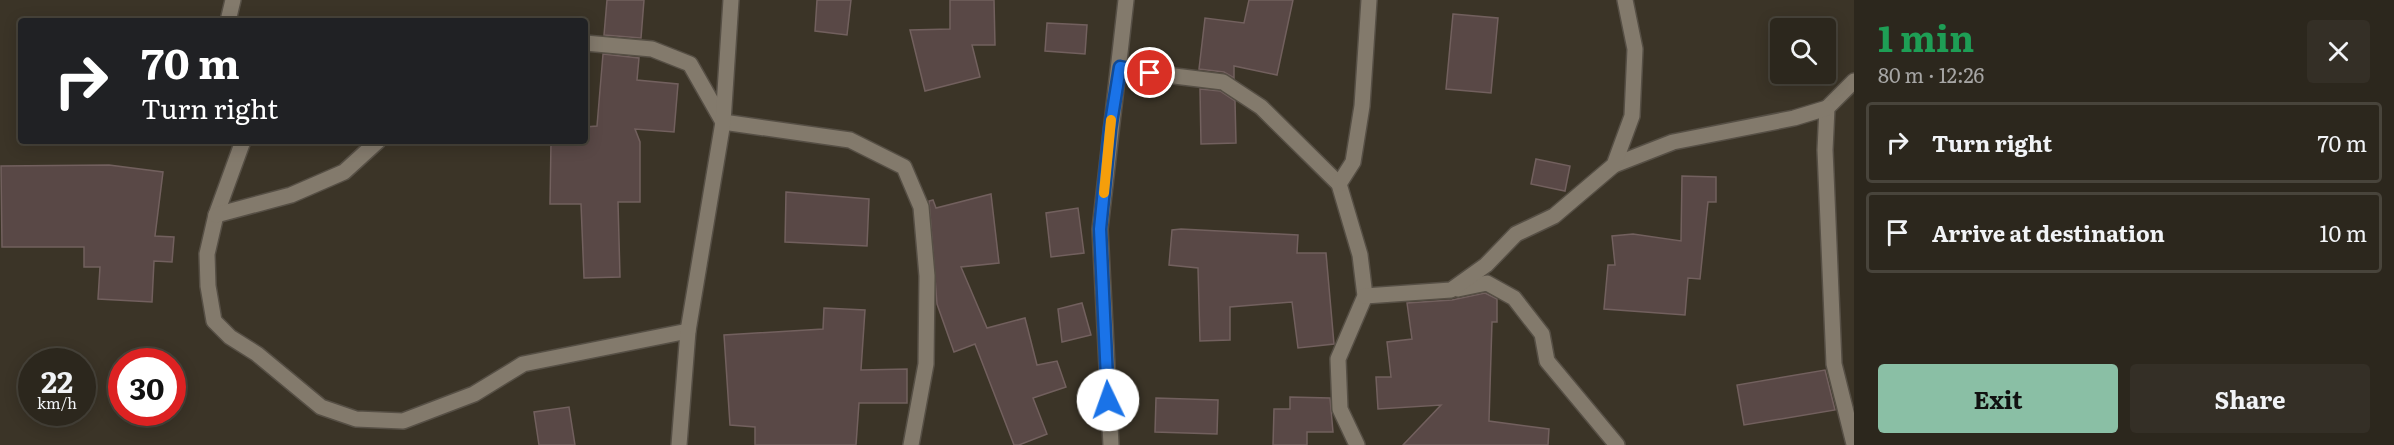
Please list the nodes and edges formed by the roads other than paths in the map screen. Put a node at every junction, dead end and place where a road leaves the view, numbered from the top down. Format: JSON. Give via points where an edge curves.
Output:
{"nodes":[{"id":1,"x":233,"y":0,"type":"edge"},
{"id":2,"x":731,"y":0,"type":"edge"},
{"id":3,"x":1126,"y":0,"type":"edge"},
{"id":4,"x":1369,"y":0,"type":"edge"},
{"id":5,"x":1625,"y":0,"type":"edge"},
{"id":6,"x":229,"y":18,"type":"edge"},
{"id":7,"x":588,"y":43,"type":"edge"},
{"id":8,"x":1120,"y":67,"type":"junction"},
{"id":9,"x":1854,"y":81,"type":"edge"},
{"id":10,"x":1827,"y":108,"type":"junction"},
{"id":11,"x":723,"y":123,"type":"junction"},
{"id":12,"x":242,"y":144,"type":"edge"},
{"id":13,"x":375,"y":144,"type":"edge"},
{"id":14,"x":1614,"y":165,"type":"junction"},
{"id":15,"x":1339,"y":184,"type":"junction"},
{"id":16,"x":216,"y":215,"type":"junction"},
{"id":17,"x":1451,"y":290,"type":"junction"},
{"id":18,"x":1365,"y":296,"type":"junction"},
{"id":19,"x":688,"y":331,"type":"junction"},
{"id":20,"x":1854,"y":444,"type":"edge"},
{"id":21,"x":679,"y":445,"type":"edge"},
{"id":22,"x":910,"y":445,"type":"edge"},
{"id":23,"x":1111,"y":445,"type":"edge"},
{"id":24,"x":1358,"y":445,"type":"edge"},
{"id":25,"x":1617,"y":445,"type":"edge"}],
"edges":[{"from":1,"to":6,"type":"street"},
{"from":2,"to":11,"type":"street"},
{"from":3,"to":8,"type":"street"},
{"from":4,"to":15,"type":"street","via":[[1362,106],[1353,162]]},
{"from":5,"to":14,"type":"street","via":[[1635,49],[1632,116]]},
{"from":7,"to":11,"type":"street","via":[[652,49],[690,64]]},
{"from":8,"to":15,"type":"street","via":[[1222,82],[1261,107]]},
{"from":8,"to":23,"type":"street","via":[[1100,229]]},
{"from":9,"to":10,"type":"street"},
{"from":10,"to":14,"type":"street","via":[[1673,142]]},
{"from":10,"to":20,"type":"street","via":[[1825,150],[1834,364]]},
{"from":11,"to":19,"type":"street"},
{"from":11,"to":22,"type":"street","via":[[850,140],[904,167],[921,207],[927,276],[926,364]]},
{"from":12,"to":16,"type":"street"},
{"from":13,"to":16,"type":"street","via":[[344,172],[291,195]]},
{"from":14,"to":17,"type":"street","via":[[1554,216],[1516,234],[1486,265]]},
{"from":15,"to":18,"type":"street","via":[[1360,255]]},
{"from":16,"to":19,"type":"street","via":[[207,254],[214,321],[321,407],[356,419],[403,421],[474,394],[523,364]]},
{"from":17,"to":18,"type":"street"},
{"from":17,"to":25,"type":"street","via":[[1487,283],[1514,298],[1542,334],[1547,361]]},
{"from":18,"to":24,"type":"street","via":[[1338,359],[1340,409]]},
{"from":19,"to":21,"type":"street"}]}
